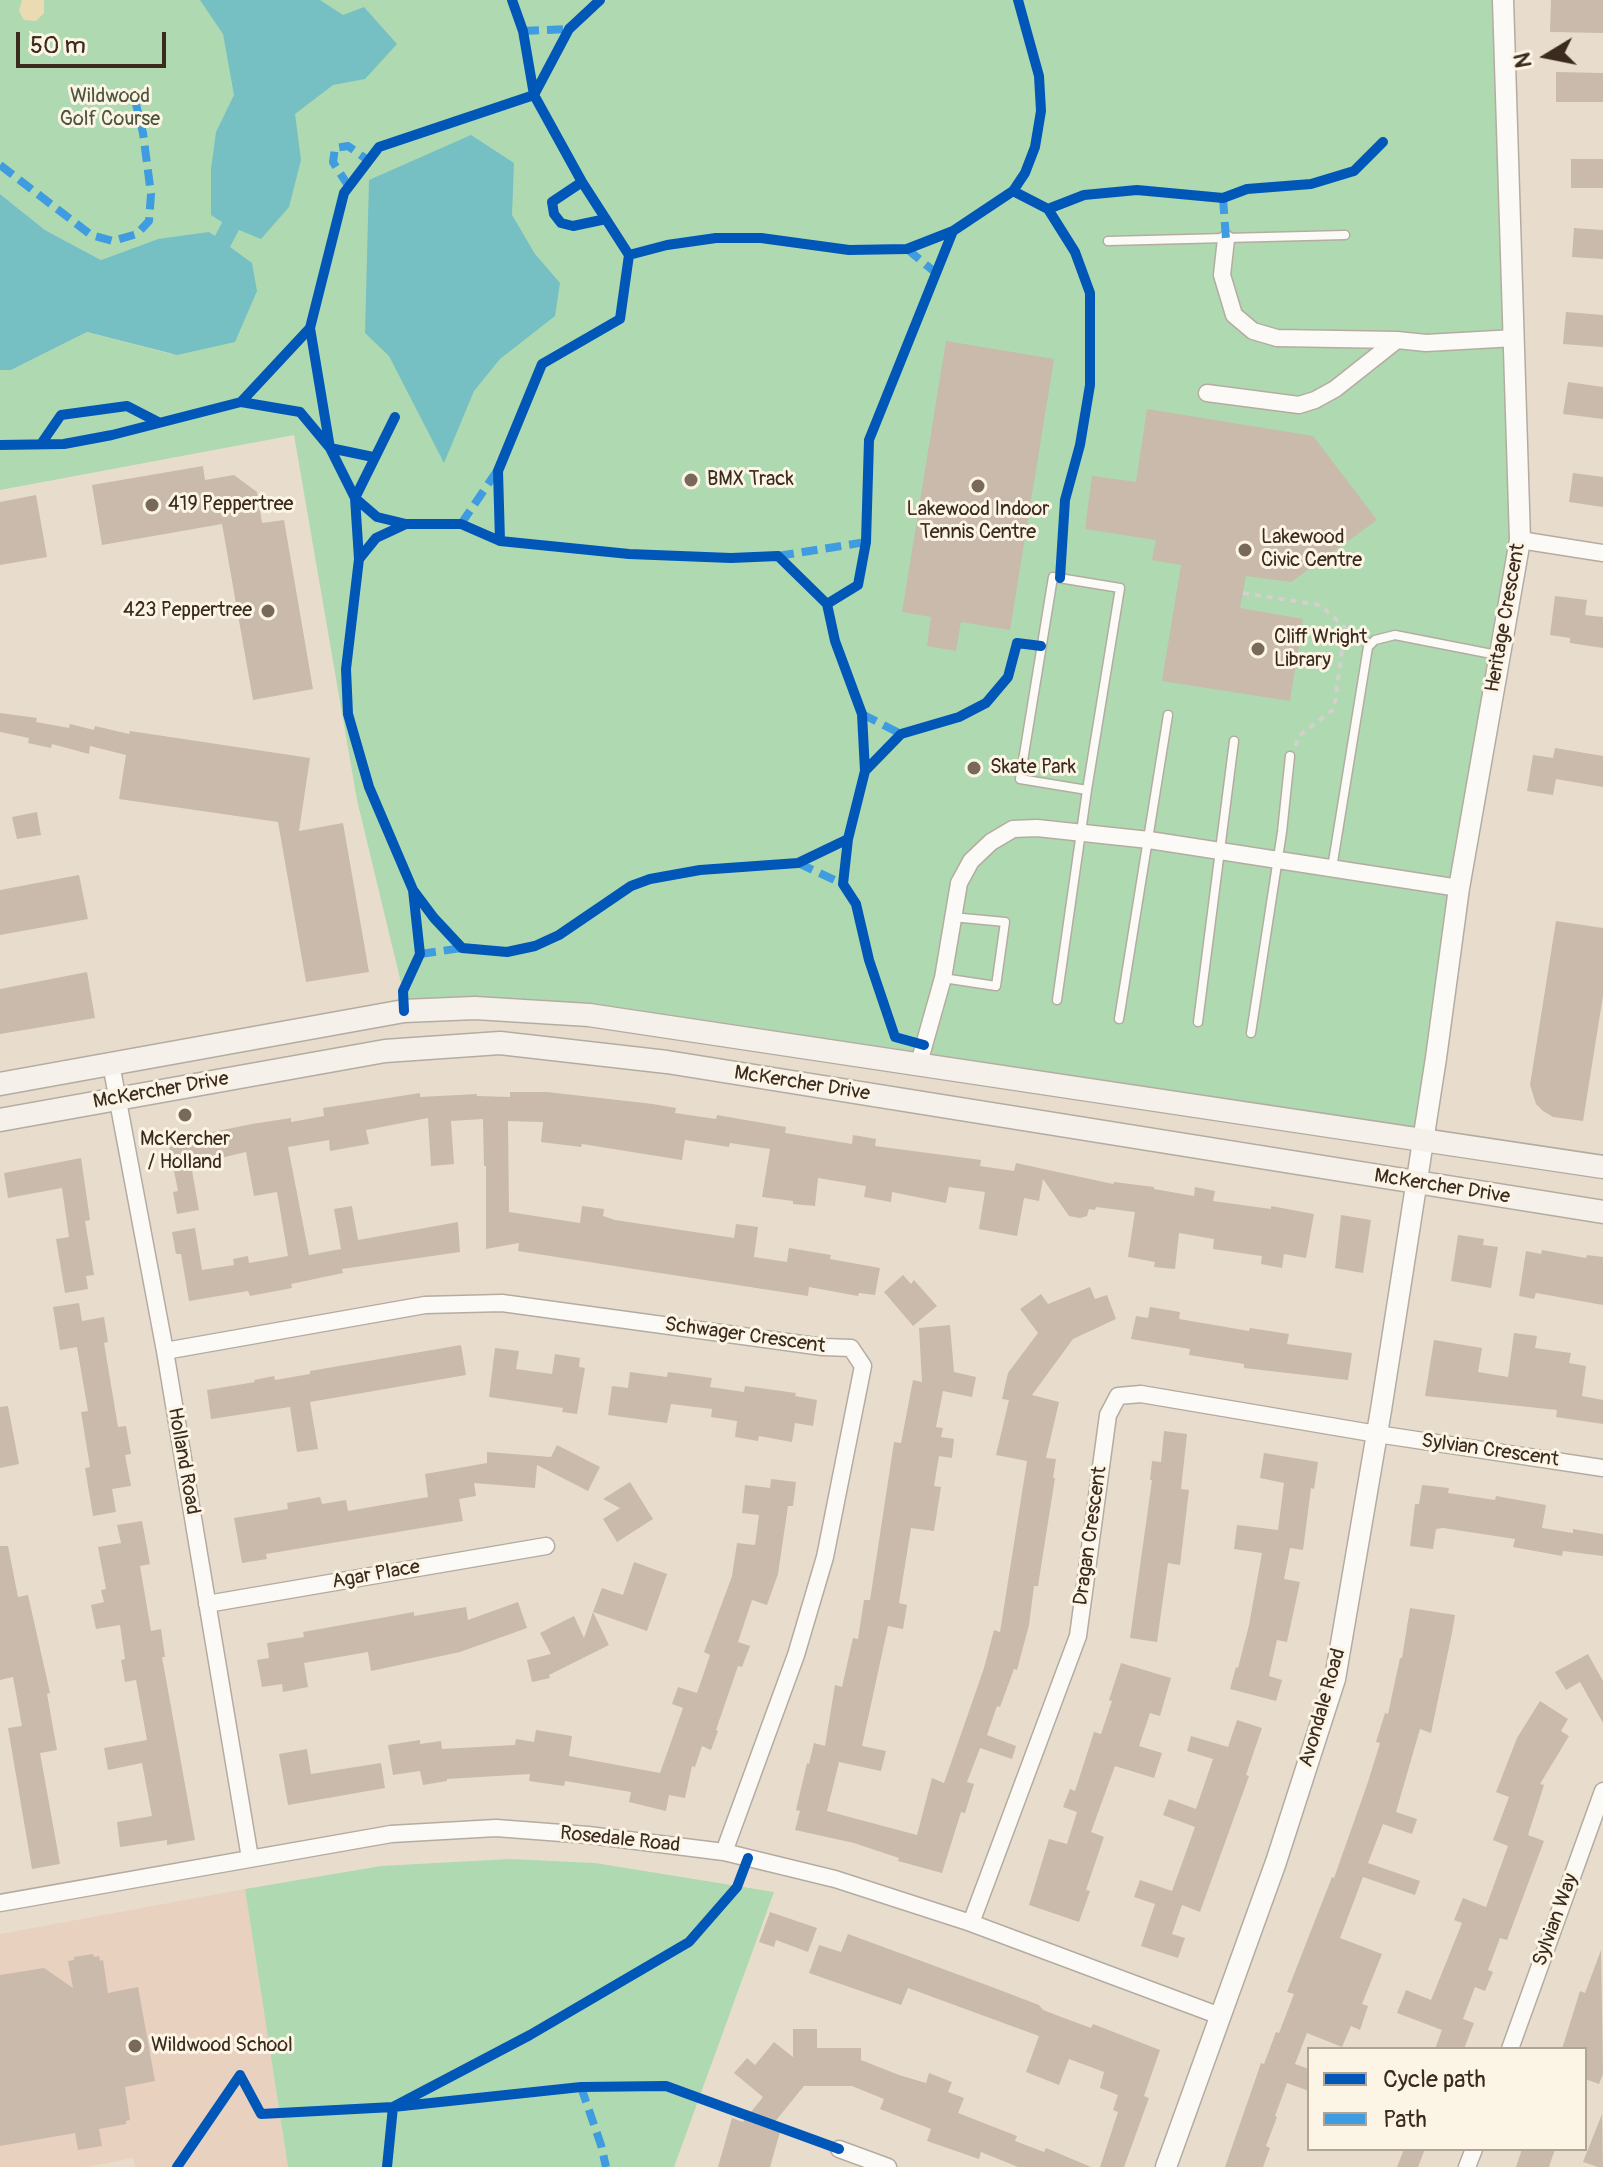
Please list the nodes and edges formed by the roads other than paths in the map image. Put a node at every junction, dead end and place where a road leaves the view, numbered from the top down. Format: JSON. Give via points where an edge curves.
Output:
{"nodes":[{"id":1,"x":1503,"y":0,"type":"edge"},
{"id":2,"x":1345,"y":235,"type":"dead end"},
{"id":3,"x":1226,"y":239,"type":"junction"},
{"id":4,"x":1108,"y":241,"type":"dead end"},
{"id":5,"x":1515,"y":338,"type":"junction"},
{"id":6,"x":1397,"y":340,"type":"junction"},
{"id":7,"x":1207,"y":393,"type":"dead end"},
{"id":8,"x":1520,"y":540,"type":"junction"},
{"id":9,"x":1603,"y":553,"type":"edge"},
{"id":10,"x":1498,"y":655,"type":"junction"},
{"id":11,"x":1168,"y":715,"type":"dead end"},
{"id":12,"x":1234,"y":741,"type":"dead end"},
{"id":13,"x":1290,"y":756,"type":"road end"},
{"id":14,"x":1087,"y":790,"type":"junction"},
{"id":15,"x":1081,"y":832,"type":"junction"},
{"id":16,"x":1149,"y":840,"type":"junction"},
{"id":17,"x":1220,"y":852,"type":"junction"},
{"id":18,"x":1277,"y":860,"type":"junction"},
{"id":19,"x":1332,"y":869,"type":"junction"},
{"id":20,"x":1459,"y":888,"type":"junction"},
{"id":21,"x":952,"y":917,"type":"junction"},
{"id":22,"x":943,"y":978,"type":"junction"},
{"id":23,"x":1057,"y":1000,"type":"dead end"},
{"id":24,"x":1119,"y":1019,"type":"dead end"},
{"id":25,"x":1198,"y":1022,"type":"dead end"},
{"id":26,"x":1251,"y":1033,"type":"dead end"},
{"id":27,"x":919,"y":1063,"type":"junction"},
{"id":28,"x":111,"y":1064,"type":"junction"},
{"id":29,"x":0,"y":1084,"type":"edge"},
{"id":30,"x":117,"y":1099,"type":"junction"},
{"id":31,"x":0,"y":1120,"type":"edge"},
{"id":32,"x":1422,"y":1139,"type":"junction"},
{"id":33,"x":1603,"y":1167,"type":"edge"},
{"id":34,"x":1415,"y":1183,"type":"junction"},
{"id":35,"x":1603,"y":1212,"type":"edge"},
{"id":36,"x":165,"y":1351,"type":"junction"},
{"id":37,"x":1377,"y":1434,"type":"junction"},
{"id":38,"x":1603,"y":1468,"type":"edge"},
{"id":39,"x":546,"y":1546,"type":"dead end"},
{"id":40,"x":207,"y":1604,"type":"junction"},
{"id":41,"x":1603,"y":1791,"type":"edge"},
{"id":42,"x":724,"y":1852,"type":"junction"},
{"id":43,"x":250,"y":1858,"type":"junction"},
{"id":44,"x":0,"y":1903,"type":"edge"},
{"id":45,"x":971,"y":1923,"type":"junction"},
{"id":46,"x":1220,"y":2016,"type":"junction"},
{"id":47,"x":1511,"y":2047,"type":"edge"},
{"id":48,"x":839,"y":2149,"type":"dead end"},
{"id":49,"x":888,"y":2167,"type":"edge"},
{"id":50,"x":1166,"y":2167,"type":"edge"}],
"edges":[{"from":1,"to":5,"type":"street","name":"Heritage Crescent"},
{"from":2,"to":3,"type":"lane"},
{"from":3,"to":4,"type":"lane"},
{"from":3,"to":6,"type":"street","via":[[1222,275],[1234,315],[1253,331],[1277,338]]},
{"from":5,"to":6,"type":"street"},
{"from":5,"to":8,"type":"street","name":"Heritage Crescent"},
{"from":6,"to":7,"type":"street","via":[[1335,389],[1299,405]]},
{"from":8,"to":9,"type":"street"},
{"from":8,"to":10,"type":"street","name":"Heritage Crescent"},
{"from":10,"to":19,"type":"lane","via":[[1395,635],[1368,647]]},
{"from":10,"to":20,"type":"street","name":"Heritage Crescent"},
{"from":11,"to":16,"type":"lane"},
{"from":12,"to":17,"type":"lane"},
{"from":13,"to":18,"type":"lane"},
{"from":14,"to":14,"type":"lane","via":[[1120,588],[1053,577],[1020,779]]},
{"from":14,"to":15,"type":"lane"},
{"from":15,"to":16,"type":"street"},
{"from":15,"to":21,"type":"street","via":[[1013,829],[991,842],[971,861],[959,883]]},
{"from":15,"to":23,"type":"lane"},
{"from":16,"to":17,"type":"street"},
{"from":16,"to":24,"type":"lane"},
{"from":17,"to":18,"type":"street"},
{"from":17,"to":25,"type":"lane"},
{"from":18,"to":19,"type":"street"},
{"from":18,"to":26,"type":"lane"},
{"from":19,"to":20,"type":"street"},
{"from":20,"to":32,"type":"street","name":"Heritage Crescent"},
{"from":21,"to":22,"type":"street"},
{"from":21,"to":22,"type":"lane","via":[[1005,922],[996,986]]},
{"from":22,"to":27,"type":"street"},
{"from":27,"to":28,"type":"main road","name":"McKercher Drive","via":[[589,1015],[475,1008],[404,1011]]},
{"from":27,"to":32,"type":"main road","name":"McKercher Drive"},
{"from":28,"to":29,"type":"main road","name":"McKercher Drive"},
{"from":28,"to":30,"type":"street","name":"Holland Road"},
{"from":30,"to":31,"type":"main road","name":"McKercher Drive"},
{"from":30,"to":34,"type":"main road","name":"McKercher Drive","via":[[385,1051],[500,1043],[667,1062]]},
{"from":30,"to":36,"type":"street","name":"Holland Road"},
{"from":32,"to":33,"type":"main road","name":"McKercher Drive"},
{"from":32,"to":34,"type":"street","name":"Heritage Crescent"},
{"from":34,"to":35,"type":"main road","name":"McKercher Drive"},
{"from":34,"to":37,"type":"street","name":"Avondale Road"},
{"from":36,"to":40,"type":"street","name":"Holland Road"},
{"from":36,"to":42,"type":"street","name":"Schwager Crescent","via":[[425,1305],[502,1303],[851,1348],[863,1366],[825,1557],[796,1655]]},
{"from":37,"to":38,"type":"street","name":"Sylvian Crescent"},
{"from":37,"to":45,"type":"street","name":"Dragan Crescent","via":[[1141,1394],[1118,1396],[1108,1415],[1078,1636]]},
{"from":37,"to":46,"type":"street","name":"Avondale Road","via":[[1335,1679]]},
{"from":39,"to":40,"type":"street","name":"Agar Place"},
{"from":40,"to":43,"type":"street","name":"Holland Road"},
{"from":41,"to":47,"type":"street","name":"Sylvian Way"},
{"from":42,"to":43,"type":"street","name":"Rosedale Road","via":[[496,1828],[391,1834]]},
{"from":42,"to":45,"type":"street","name":"Rosedale Road","via":[[835,1879]]},
{"from":43,"to":44,"type":"street","name":"Rosedale Road"},
{"from":45,"to":46,"type":"street","name":"Rosedale Road"},
{"from":46,"to":50,"type":"street","name":"Avondale Road"},
{"from":48,"to":49,"type":"street"}]}
